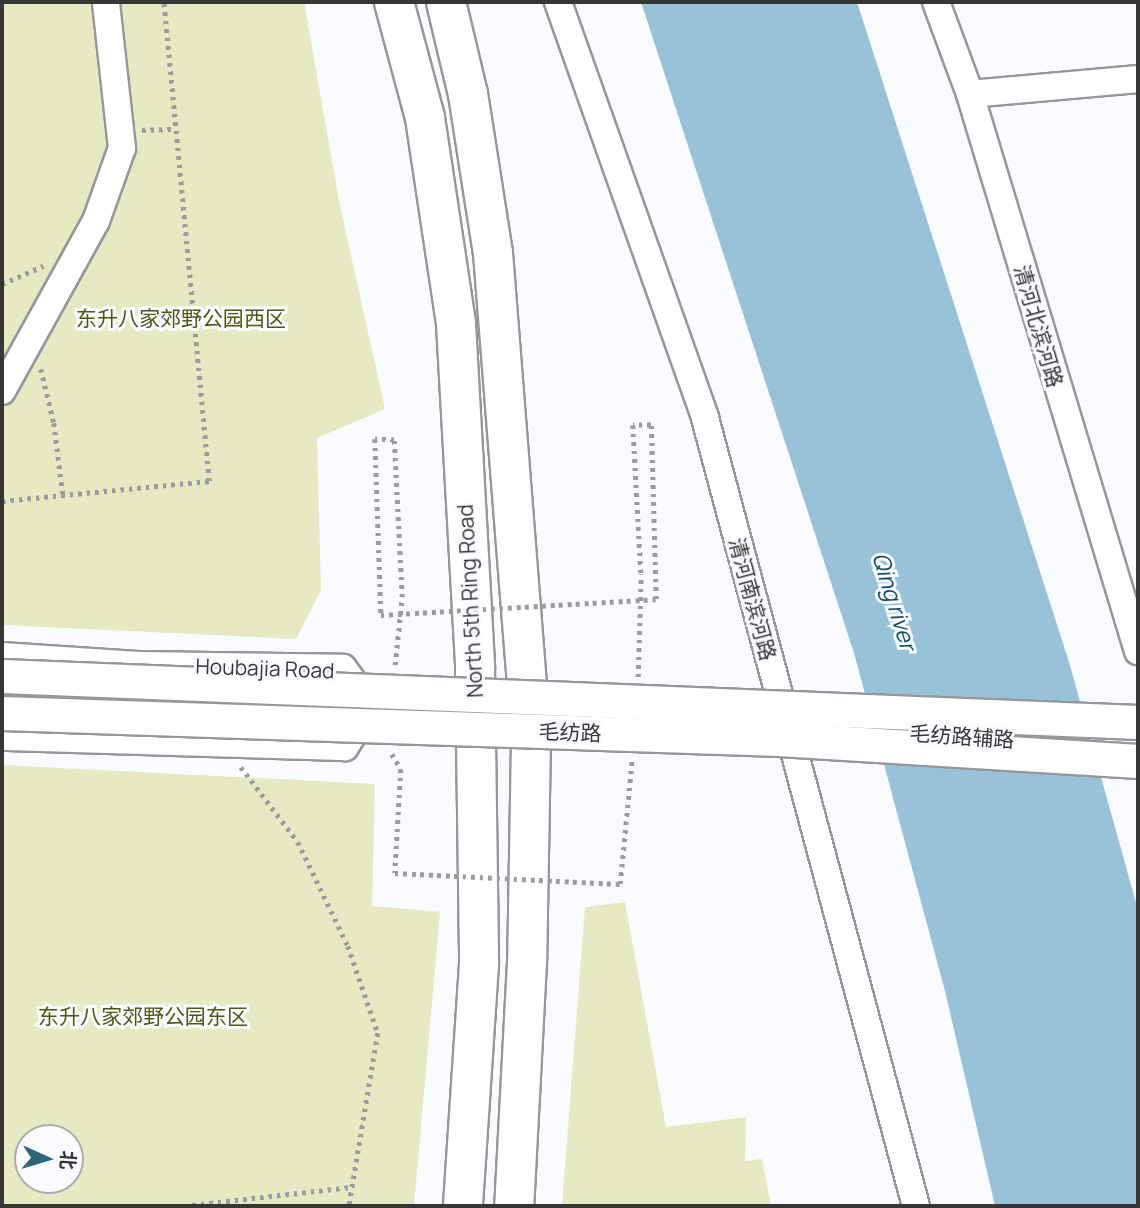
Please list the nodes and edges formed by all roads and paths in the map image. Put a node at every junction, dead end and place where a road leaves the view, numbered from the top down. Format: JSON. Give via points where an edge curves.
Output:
{"nodes":[{"id":1,"x":106,"y":2,"type":"edge"},
{"id":2,"x":163,"y":2,"type":"edge"},
{"id":3,"x":394,"y":2,"type":"edge"},
{"id":4,"x":446,"y":2,"type":"edge"},
{"id":5,"x":558,"y":2,"type":"edge"},
{"id":6,"x":936,"y":2,"type":"edge"},
{"id":7,"x":1138,"y":79,"type":"edge"},
{"id":8,"x":970,"y":94,"type":"junction"},
{"id":9,"x":176,"y":129,"type":"junction"},
{"id":10,"x":120,"y":130,"type":"junction"},
{"id":11,"x":33,"y":334,"type":"junction"},
{"id":12,"x":2,"y":390,"type":"edge"},
{"id":13,"x":63,"y":495,"type":"junction"},
{"id":14,"x":2,"y":501,"type":"edge"},
{"id":15,"x":1138,"y":651,"type":"edge"},
{"id":16,"x":2,"y":656,"type":"edge"},
{"id":17,"x":343,"y":668,"type":"junction"},
{"id":18,"x":2,"y":676,"type":"edge"},
{"id":19,"x":638,"y":681,"type":"dead end"},
{"id":20,"x":2,"y":713,"type":"edge"},
{"id":21,"x":1138,"y":722,"type":"edge"},
{"id":22,"x":786,"y":724,"type":"junction"},
{"id":23,"x":2,"y":737,"type":"edge"},
{"id":24,"x":1138,"y":747,"type":"edge"},
{"id":25,"x":388,"y":748,"type":"dead end"},
{"id":26,"x":1138,"y":761,"type":"edge"},
{"id":27,"x":240,"y":766,"type":"dead end"},
{"id":28,"x":628,"y":799,"type":"dead end"},
{"id":29,"x":351,"y":1186,"type":"junction"},
{"id":30,"x":184,"y":1206,"type":"edge"},
{"id":31,"x":349,"y":1206,"type":"edge"},
{"id":32,"x":463,"y":1206,"type":"edge"},
{"id":33,"x":513,"y":1206,"type":"edge"},
{"id":34,"x":916,"y":1206,"type":"edge"}],
"edges":[{"from":1,"to":10,"type":"street"},
{"from":2,"to":9,"type":"path"},
{"from":3,"to":32,"type":"highway","name":"North 5th Ring Road","via":[[425,118],[458,366],[475,668],[479,964]]},
{"from":4,"to":33,"type":"highway","via":[[468,94],[493,253],[531,741],[527,962]]},
{"from":5,"to":22,"type":"street","name":"清河南滨河路","via":[[705,418]]},
{"from":6,"to":8,"type":"street","name":"清河北滨河路"},
{"from":7,"to":8,"type":"street"},
{"from":8,"to":15,"type":"street","name":"清河北滨河路"},
{"from":9,"to":10,"type":"path"},
{"from":9,"to":13,"type":"path","via":[[209,481]]},
{"from":10,"to":11,"type":"street","via":[[122,148],[96,220]]},
{"from":11,"to":12,"type":"street"},
{"from":11,"to":13,"type":"path","via":[[54,423]]},
{"from":13,"to":14,"type":"path"},
{"from":16,"to":17,"type":"street","name":"Houbajia Road","via":[[138,665]]},
{"from":17,"to":19,"type":"path","bridge":true,"via":[[394,670],[402,597],[394,440],[374,439],[381,615],[656,599],[651,425],[633,425],[640,574]]},
{"from":17,"to":23,"type":"street","name":"Houbajia Road","via":[[371,706],[345,747]]},
{"from":18,"to":21,"type":"main road","name":"毛纺路","bridge":true},
{"from":20,"to":26,"type":"main road","name":"毛纺路","bridge":true,"via":[[779,739]]},
{"from":22,"to":24,"type":"street","name":"毛纺路辅路"},
{"from":22,"to":34,"type":"street","name":"清河南滨河路"},
{"from":25,"to":28,"type":"path","bridge":true,"via":[[401,769],[395,873],[620,884]]},
{"from":27,"to":29,"type":"path","via":[[298,842],[348,946],[378,1033]]},
{"from":29,"to":30,"type":"path"},
{"from":29,"to":31,"type":"path"}]}
